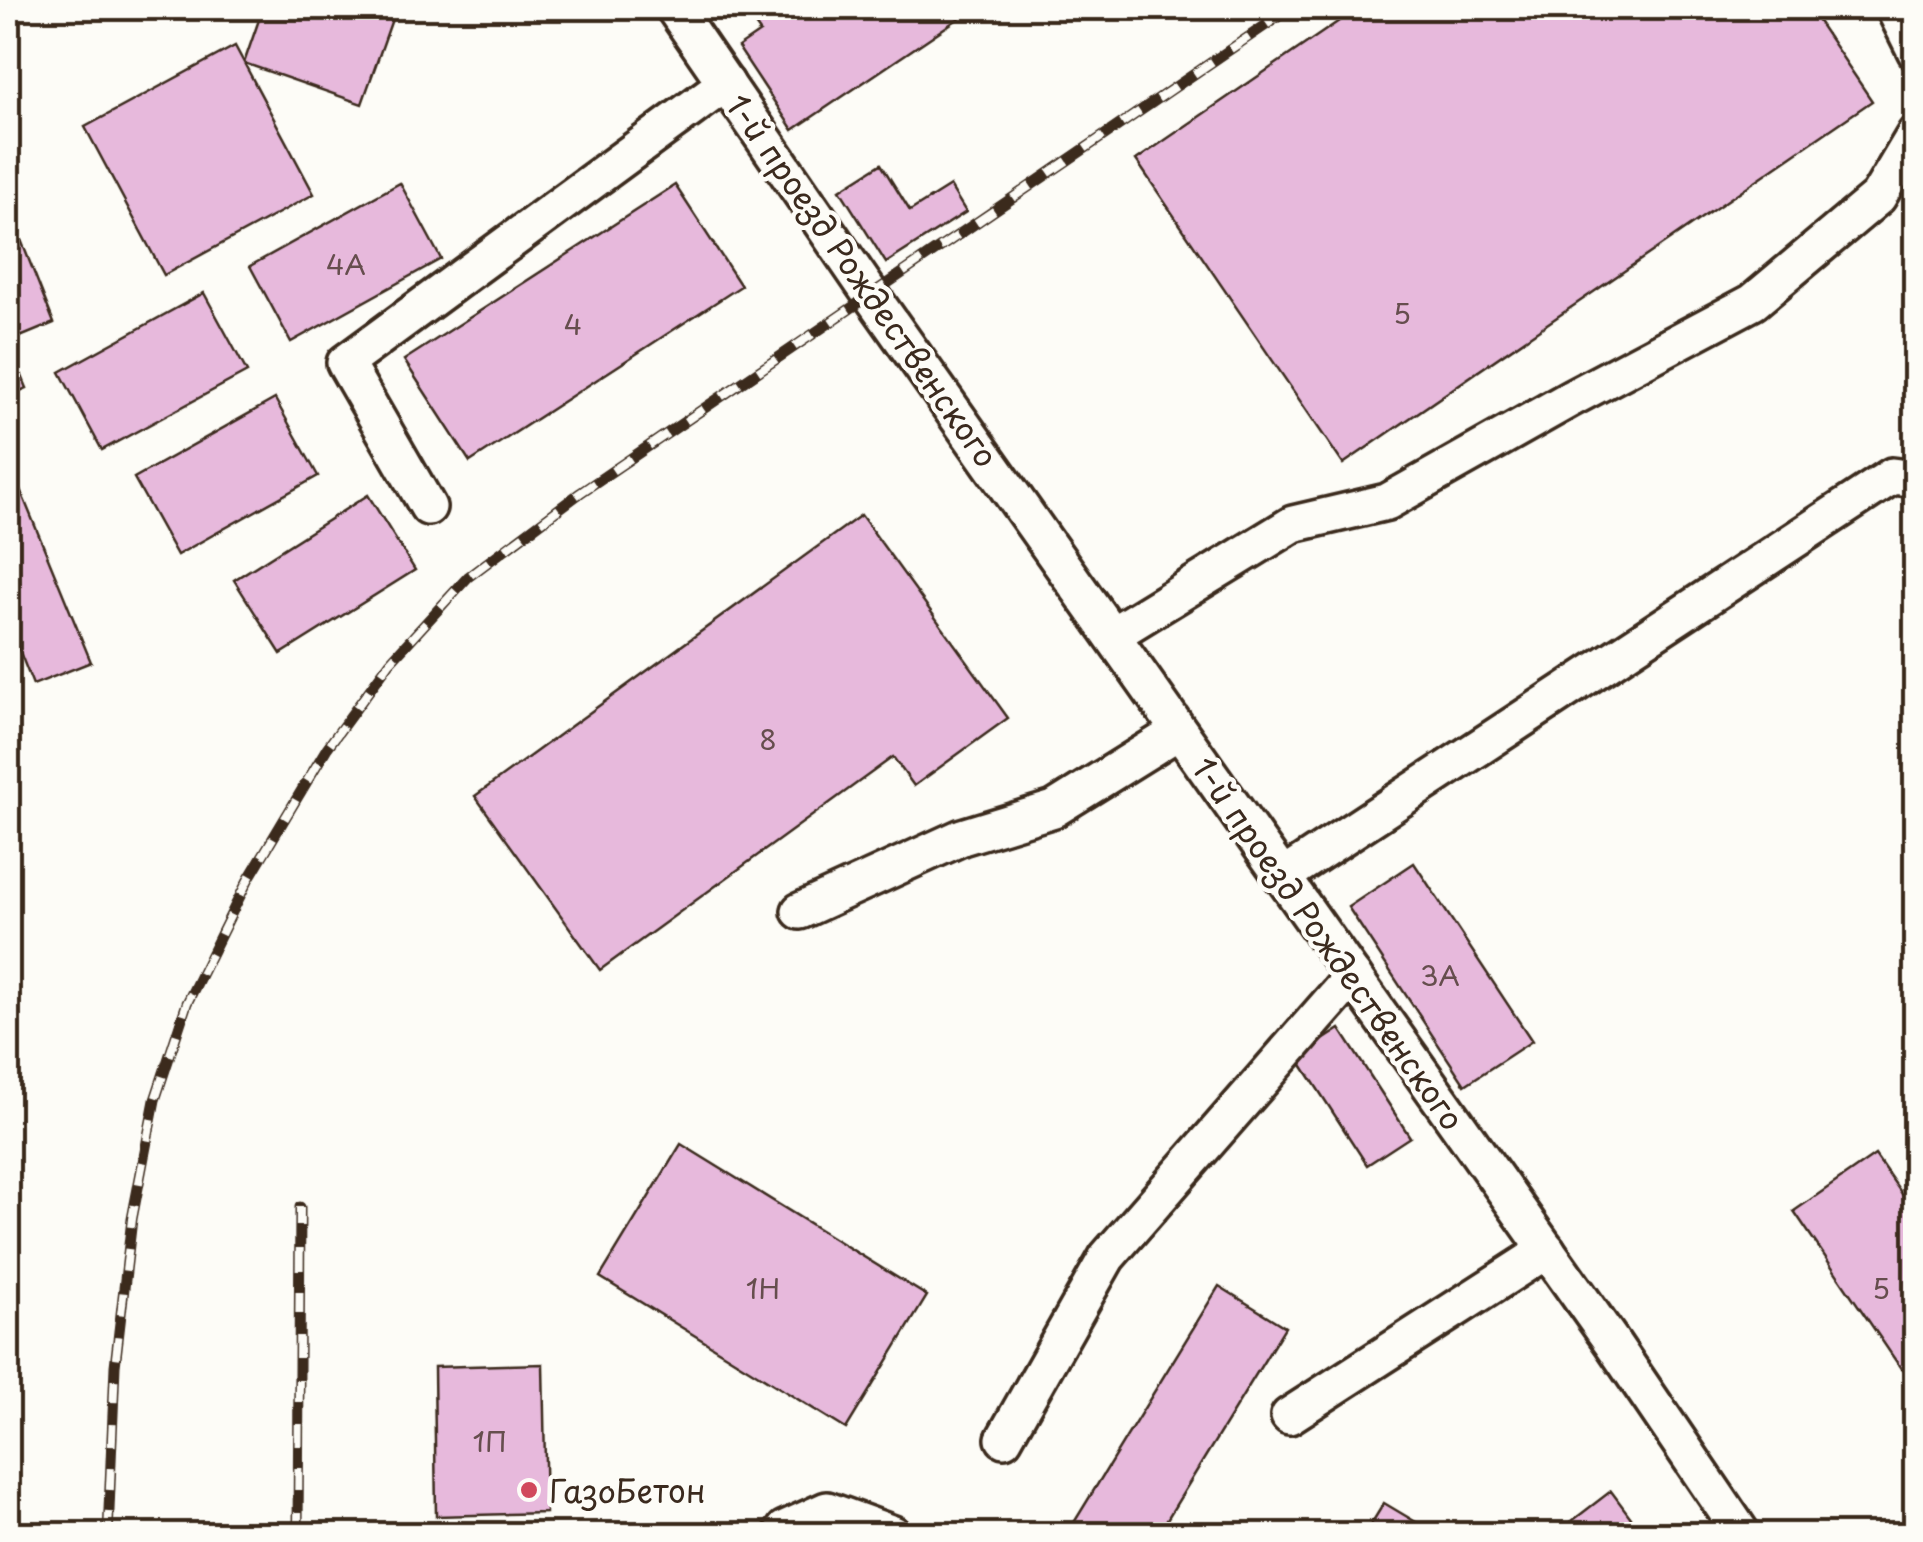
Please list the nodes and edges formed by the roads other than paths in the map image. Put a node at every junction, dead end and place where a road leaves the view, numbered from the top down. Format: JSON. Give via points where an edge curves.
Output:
{"nodes":[{"id":1,"x":674,"y":8,"type":"edge"},
{"id":2,"x":1894,"y":8,"type":"edge"},
{"id":3,"x":1916,"y":52,"type":"edge"},
{"id":4,"x":726,"y":83,"type":"junction"},
{"id":5,"x":1916,"y":133,"type":"edge"},
{"id":6,"x":1916,"y":479,"type":"edge"},
{"id":7,"x":428,"y":507,"type":"dead end"},
{"id":8,"x":1112,"y":635,"type":"junction"},
{"id":9,"x":1180,"y":731,"type":"junction"},
{"id":10,"x":1282,"y":877,"type":"junction"},
{"id":11,"x":800,"y":912,"type":"dead end"},
{"id":12,"x":1353,"y":976,"type":"junction"},
{"id":13,"x":1547,"y":1250,"type":"junction"},
{"id":14,"x":1288,"y":1416,"type":"dead end"},
{"id":15,"x":1004,"y":1439,"type":"dead end"},
{"id":16,"x":782,"y":1534,"type":"edge"},
{"id":17,"x":893,"y":1534,"type":"edge"},
{"id":18,"x":1742,"y":1534,"type":"edge"}],
"edges":[{"from":1,"to":4,"type":"street","name":"1-й проезд Рождественского"},
{"from":2,"to":3,"type":"street"},
{"from":4,"to":7,"type":"street","via":[[345,363]]},
{"from":4,"to":8,"type":"street","name":"1-й проезд Рождественского"},
{"from":5,"to":8,"type":"street","via":[[1878,197],[1753,302],[1387,502],[1293,524]]},
{"from":6,"to":10,"type":"street","via":[[1892,476]]},
{"from":8,"to":9,"type":"street","name":"1-й проезд Рождественского"},
{"from":9,"to":10,"type":"street","name":"1-й проезд Рождественского"},
{"from":9,"to":11,"type":"street","via":[[1054,809],[962,837]]},
{"from":10,"to":12,"type":"street","name":"1-й проезд Рождественского"},
{"from":12,"to":13,"type":"street","name":"1-й проезд Рождественского"},
{"from":12,"to":15,"type":"street","via":[[1108,1257]]},
{"from":13,"to":14,"type":"street"},
{"from":13,"to":18,"type":"street","name":"1-й проезд Рождественского"},
{"from":16,"to":17,"type":"street","via":[[827,1510]]}]}
